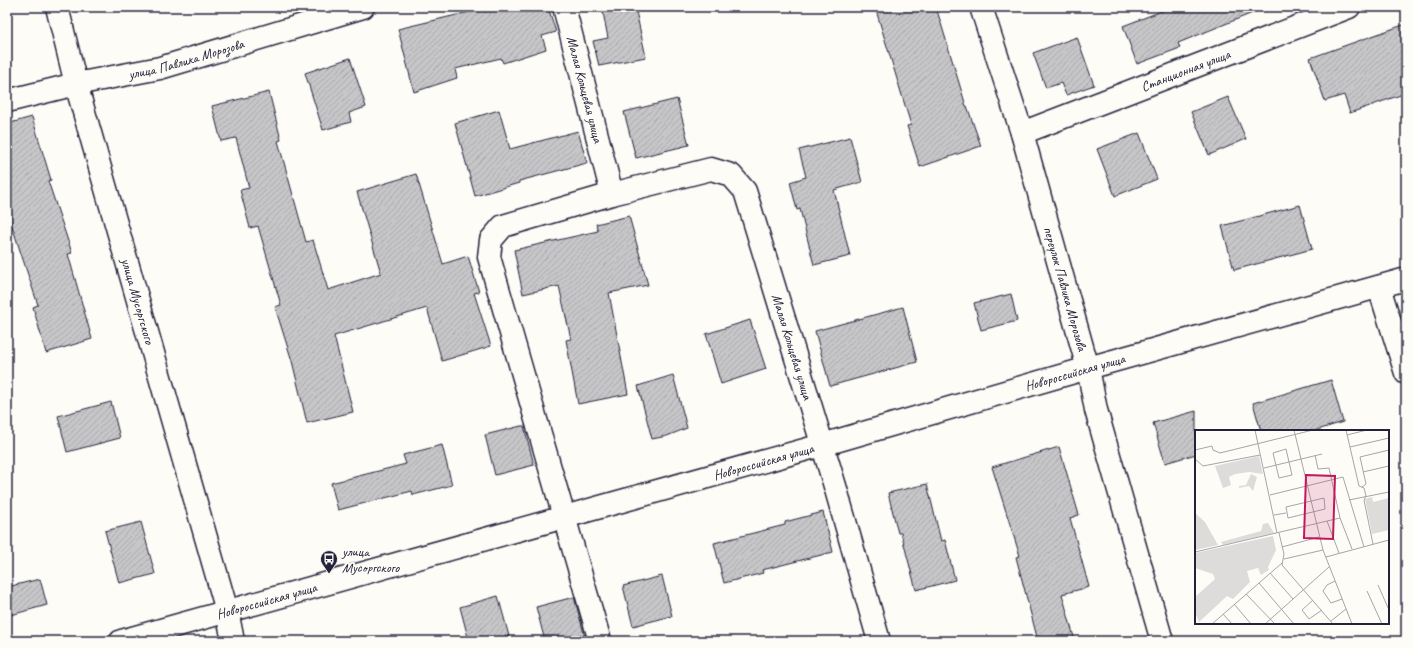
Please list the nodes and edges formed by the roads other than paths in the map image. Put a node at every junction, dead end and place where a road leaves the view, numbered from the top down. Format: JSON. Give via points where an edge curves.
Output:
{"nodes":[{"id":1,"x":57,"y":7,"type":"edge"},
{"id":2,"x":363,"y":7,"type":"edge"},
{"id":3,"x":564,"y":7,"type":"edge"},
{"id":4,"x":981,"y":7,"type":"edge"},
{"id":5,"x":1349,"y":7,"type":"edge"},
{"id":6,"x":76,"y":84,"type":"junction"},
{"id":7,"x":7,"y":101,"type":"edge"},
{"id":8,"x":1022,"y":134,"type":"junction"},
{"id":9,"x":612,"y":194,"type":"junction"},
{"id":10,"x":1406,"y":279,"type":"edge"},
{"id":11,"x":1379,"y":287,"type":"junction"},
{"id":12,"x":1088,"y":368,"type":"junction"},
{"id":13,"x":1406,"y":373,"type":"edge"},
{"id":14,"x":822,"y":446,"type":"junction"},
{"id":15,"x":563,"y":517,"type":"junction"},
{"id":16,"x":227,"y":611,"type":"junction"},
{"id":17,"x":121,"y":641,"type":"edge"},
{"id":18,"x":233,"y":641,"type":"edge"},
{"id":19,"x":600,"y":641,"type":"edge"},
{"id":20,"x":879,"y":641,"type":"edge"},
{"id":21,"x":1162,"y":641,"type":"edge"}],
"edges":[{"from":1,"to":6,"type":"street","name":"улица Мусоргского"},
{"from":2,"to":6,"type":"street","name":"улица Павлика Морозова","via":[[160,68]]},
{"from":3,"to":9,"type":"street","name":"Малая Кольцевая улица"},
{"from":4,"to":8,"type":"street","name":"переулок Павлика Морозова"},
{"from":5,"to":8,"type":"street","name":"Станционная улица"},
{"from":6,"to":7,"type":"street","name":"улица Павлика Морозова"},
{"from":6,"to":16,"type":"street","name":"улица Мусоргского"},
{"from":8,"to":12,"type":"street","name":"переулок Павлика Морозова"},
{"from":9,"to":14,"type":"street","name":"Малая Кольцевая улица","via":[[712,169],[731,175],[745,191]]},
{"from":9,"to":15,"type":"street","name":"Малая Кольцевая улица","via":[[503,226],[491,240],[489,257]]},
{"from":10,"to":11,"type":"street","name":"Новороссийская улица"},
{"from":11,"to":12,"type":"street","name":"Новороссийская улица"},
{"from":11,"to":13,"type":"street"},
{"from":12,"to":14,"type":"street","name":"Новороссийская улица"},
{"from":12,"to":21,"type":"street","name":"переулок Павлика Морозова","via":[[1096,410]]},
{"from":14,"to":15,"type":"street","name":"Новороссийская улица"},
{"from":14,"to":20,"type":"street","name":"Малая Кольцевая улица"},
{"from":15,"to":16,"type":"street","name":"Новороссийская улица"},
{"from":15,"to":19,"type":"street","name":"Малая Кольцевая улица"},
{"from":16,"to":17,"type":"street","name":"Новороссийская улица"},
{"from":16,"to":18,"type":"street","name":"улица Мусоргского"}]}
